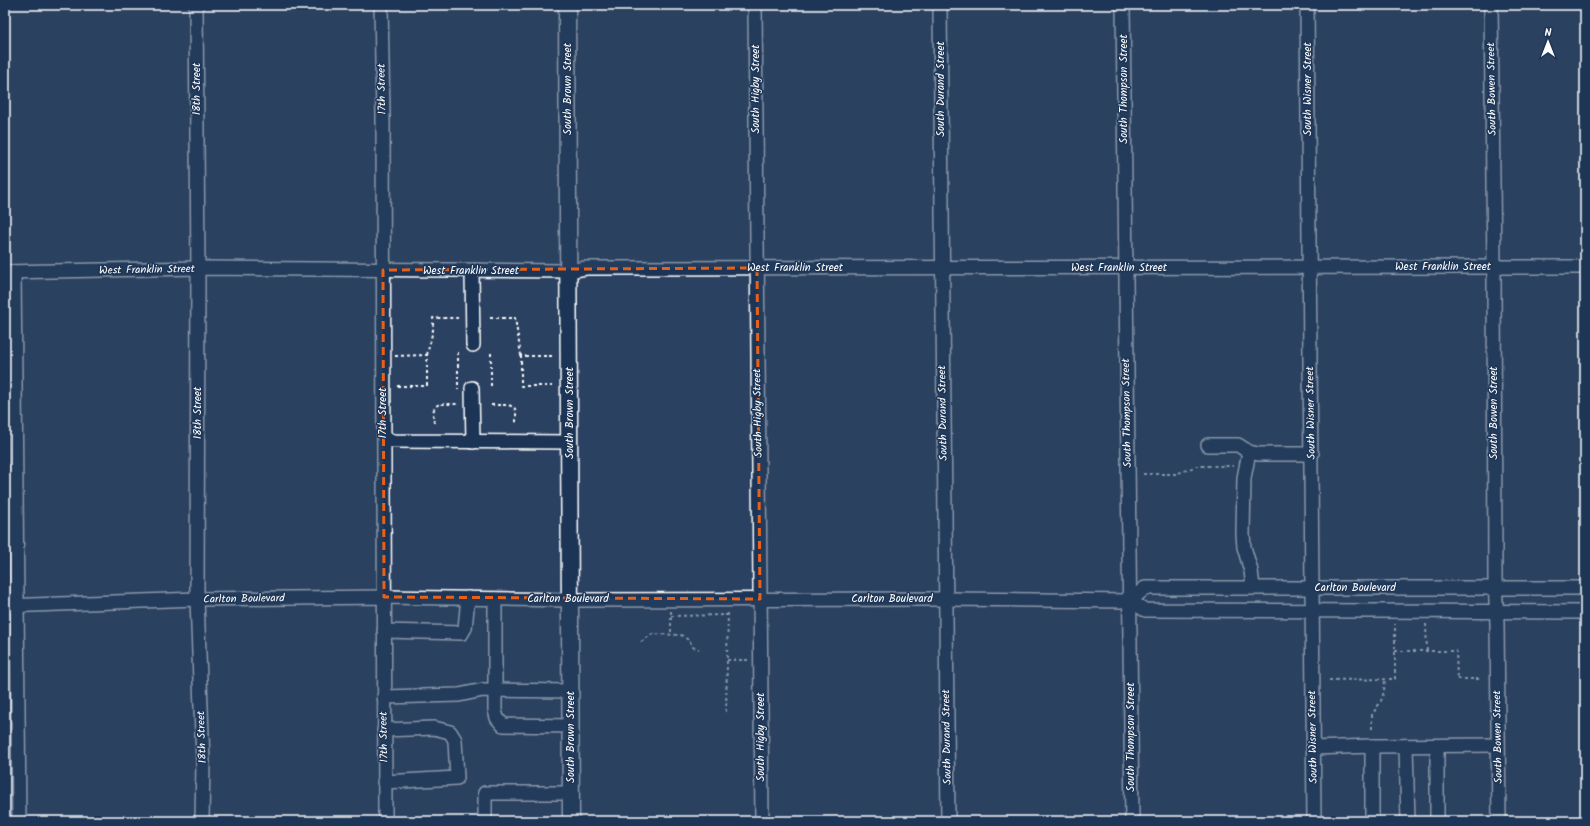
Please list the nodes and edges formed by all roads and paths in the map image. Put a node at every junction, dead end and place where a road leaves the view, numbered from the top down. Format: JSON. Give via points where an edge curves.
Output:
{"nodes":[{"id":1,"x":196,"y":5,"type":"edge"},
{"id":2,"x":381,"y":5,"type":"edge"},
{"id":3,"x":567,"y":5,"type":"edge"},
{"id":4,"x":755,"y":5,"type":"edge"},
{"id":5,"x":940,"y":5,"type":"edge"},
{"id":6,"x":1123,"y":5,"type":"edge"},
{"id":7,"x":1307,"y":5,"type":"edge"},
{"id":8,"x":1491,"y":5,"type":"edge"},
{"id":9,"x":1309,"y":266,"type":"junction"},
{"id":10,"x":1494,"y":267,"type":"junction"},
{"id":11,"x":1585,"y":267,"type":"edge"},
{"id":12,"x":198,"y":268,"type":"junction"},
{"id":13,"x":757,"y":268,"type":"junction"},
{"id":14,"x":942,"y":268,"type":"junction"},
{"id":15,"x":1125,"y":269,"type":"junction"},
{"id":16,"x":383,"y":270,"type":"junction"},
{"id":17,"x":472,"y":271,"type":"junction"},
{"id":18,"x":569,"y":271,"type":"junction"},
{"id":19,"x":10,"y":272,"type":"edge"},
{"id":20,"x":458,"y":318,"type":"dead end"},
{"id":21,"x":490,"y":318,"type":"dead end"},
{"id":22,"x":473,"y":345,"type":"dead end"},
{"id":23,"x":458,"y":352,"type":"dead end"},
{"id":24,"x":490,"y":353,"type":"dead end"},
{"id":25,"x":427,"y":355,"type":"junction"},
{"id":26,"x":393,"y":356,"type":"dead end"},
{"id":27,"x":521,"y":356,"type":"junction"},
{"id":28,"x":552,"y":356,"type":"dead end"},
{"id":29,"x":393,"y":386,"type":"dead end"},
{"id":30,"x":552,"y":386,"type":"dead end"},
{"id":31,"x":472,"y":388,"type":"dead end"},
{"id":32,"x":491,"y":388,"type":"dead end"},
{"id":33,"x":458,"y":389,"type":"dead end"},
{"id":34,"x":458,"y":404,"type":"dead end"},
{"id":35,"x":491,"y":405,"type":"dead end"},
{"id":36,"x":434,"y":423,"type":"dead end"},
{"id":37,"x":516,"y":423,"type":"dead end"},
{"id":38,"x":384,"y":438,"type":"junction"},
{"id":39,"x":473,"y":442,"type":"junction"},
{"id":40,"x":570,"y":442,"type":"junction"},
{"id":41,"x":1208,"y":445,"type":"dead end"},
{"id":42,"x":1249,"y":452,"type":"junction"},
{"id":43,"x":1312,"y":454,"type":"junction"},
{"id":44,"x":1247,"y":465,"type":"junction"},
{"id":45,"x":1143,"y":474,"type":"dead end"},
{"id":46,"x":1253,"y":588,"type":"junction"},
{"id":47,"x":1311,"y":588,"type":"junction"},
{"id":48,"x":1496,"y":588,"type":"junction"},
{"id":49,"x":1585,"y":588,"type":"edge"},
{"id":50,"x":384,"y":597,"type":"junction"},
{"id":51,"x":468,"y":598,"type":"junction"},
{"id":52,"x":197,"y":599,"type":"junction"},
{"id":53,"x":495,"y":599,"type":"junction"},
{"id":54,"x":760,"y":599,"type":"junction"},
{"id":55,"x":945,"y":599,"type":"junction"},
{"id":56,"x":570,"y":600,"type":"junction"},
{"id":57,"x":1130,"y":602,"type":"junction"},
{"id":58,"x":11,"y":606,"type":"edge"},
{"id":59,"x":670,"y":610,"type":"dead end"},
{"id":60,"x":728,"y":610,"type":"dead end"},
{"id":61,"x":1311,"y":612,"type":"junction"},
{"id":62,"x":1497,"y":612,"type":"junction"},
{"id":63,"x":1585,"y":612,"type":"edge"},
{"id":64,"x":670,"y":616,"type":"junction"},
{"id":65,"x":728,"y":616,"type":"junction"},
{"id":66,"x":1395,"y":624,"type":"dead end"},
{"id":67,"x":1426,"y":624,"type":"dead end"},
{"id":68,"x":384,"y":631,"type":"junction"},
{"id":69,"x":670,"y":635,"type":"junction"},
{"id":70,"x":641,"y":642,"type":"dead end"},
{"id":71,"x":699,"y":649,"type":"dead end"},
{"id":72,"x":1395,"y":651,"type":"junction"},
{"id":73,"x":1427,"y":651,"type":"junction"},
{"id":74,"x":727,"y":660,"type":"junction"},
{"id":75,"x":752,"y":661,"type":"dead end"},
{"id":76,"x":1385,"y":679,"type":"junction"},
{"id":77,"x":1482,"y":679,"type":"dead end"},
{"id":78,"x":1329,"y":680,"type":"dead end"},
{"id":79,"x":496,"y":690,"type":"junction"},
{"id":80,"x":572,"y":691,"type":"junction"},
{"id":81,"x":384,"y":697,"type":"junction"},
{"id":82,"x":726,"y":712,"type":"dead end"},
{"id":83,"x":571,"y":726,"type":"junction"},
{"id":84,"x":1372,"y":729,"type":"dead end"},
{"id":85,"x":384,"y":730,"type":"junction"},
{"id":86,"x":1498,"y":745,"type":"junction"},
{"id":87,"x":1372,"y":746,"type":"junction"},
{"id":88,"x":1406,"y":746,"type":"junction"},
{"id":89,"x":1436,"y":746,"type":"junction"},
{"id":90,"x":1313,"y":748,"type":"junction"},
{"id":91,"x":384,"y":782,"type":"junction"},
{"id":92,"x":571,"y":793,"type":"junction"},
{"id":93,"x":19,"y":821,"type":"edge"},
{"id":94,"x":202,"y":821,"type":"edge"},
{"id":95,"x":385,"y":821,"type":"edge"},
{"id":96,"x":485,"y":821,"type":"edge"},
{"id":97,"x":571,"y":821,"type":"edge"},
{"id":98,"x":762,"y":821,"type":"edge"},
{"id":99,"x":948,"y":821,"type":"edge"},
{"id":100,"x":1132,"y":821,"type":"edge"},
{"id":101,"x":1314,"y":821,"type":"edge"},
{"id":102,"x":1372,"y":821,"type":"edge"},
{"id":103,"x":1408,"y":821,"type":"edge"},
{"id":104,"x":1437,"y":821,"type":"edge"},
{"id":105,"x":1499,"y":821,"type":"edge"}],
"edges":[{"from":1,"to":12,"type":"street","name":"18th Street"},
{"from":2,"to":16,"type":"street","name":"17th Street"},
{"from":3,"to":18,"type":"main road","name":"South Brown Street"},
{"from":4,"to":13,"type":"street","name":"South Higby Street"},
{"from":5,"to":14,"type":"street","name":"South Durand Street"},
{"from":6,"to":15,"type":"street","name":"South Thompson Street"},
{"from":7,"to":9,"type":"street","name":"South Wisner Street"},
{"from":8,"to":10,"type":"street","name":"South Bowen Street"},
{"from":9,"to":10,"type":"street","name":"West Franklin Street"},
{"from":9,"to":15,"type":"street","name":"West Franklin Street"},
{"from":9,"to":43,"type":"street","name":"South Wisner Street"},
{"from":10,"to":11,"type":"street","name":"West Franklin Street"},
{"from":10,"to":48,"type":"street","name":"South Bowen Street"},
{"from":12,"to":16,"type":"street","name":"West Franklin Street"},
{"from":12,"to":19,"type":"street","name":"West Franklin Street"},
{"from":12,"to":52,"type":"street","name":"18th Street"},
{"from":13,"to":14,"type":"street","name":"West Franklin Street"},
{"from":13,"to":18,"type":"street","name":"West Franklin Street","via":[[586,268]]},
{"from":13,"to":54,"type":"street","name":"South Higby Street"},
{"from":14,"to":15,"type":"street","name":"West Franklin Street"},
{"from":14,"to":55,"type":"street","name":"South Durand Street"},
{"from":15,"to":57,"type":"street","name":"South Thompson Street"},
{"from":16,"to":17,"type":"street","name":"West Franklin Street"},
{"from":16,"to":38,"type":"street","name":"17th Street"},
{"from":17,"to":18,"type":"street","name":"West Franklin Street"},
{"from":17,"to":22,"type":"street"},
{"from":18,"to":40,"type":"main road","name":"South Brown Street"},
{"from":19,"to":58,"type":"street"},
{"from":20,"to":25,"type":"path","via":[[433,318]]},
{"from":21,"to":27,"type":"path","via":[[515,318]]},
{"from":23,"to":33,"type":"path"},
{"from":24,"to":32,"type":"path"},
{"from":25,"to":26,"type":"path"},
{"from":25,"to":29,"type":"path","via":[[427,386]]},
{"from":27,"to":28,"type":"path"},
{"from":27,"to":30,"type":"path","via":[[521,386]]},
{"from":31,"to":39,"type":"street"},
{"from":34,"to":36,"type":"path","via":[[439,404],[434,407]]},
{"from":35,"to":37,"type":"path","via":[[514,406]]},
{"from":38,"to":39,"type":"street","via":[[393,441]]},
{"from":38,"to":50,"type":"street","name":"17th Street"},
{"from":39,"to":40,"type":"street"},
{"from":40,"to":56,"type":"main road","name":"South Brown Street"},
{"from":41,"to":42,"type":"street","via":[[1238,445]]},
{"from":42,"to":43,"type":"street"},
{"from":42,"to":44,"type":"street"},
{"from":43,"to":47,"type":"street","name":"South Wisner Street"},
{"from":44,"to":45,"type":"path","via":[[1197,466],[1176,474]]},
{"from":44,"to":46,"type":"street","via":[[1244,478],[1243,534]]},
{"from":46,"to":47,"type":"street","name":"Carlton Boulevard"},
{"from":46,"to":57,"type":"street","name":"Carlton Boulevard","via":[[1145,588]]},
{"from":47,"to":48,"type":"street","name":"Carlton Boulevard"},
{"from":47,"to":61,"type":"street","name":"South Wisner Street"},
{"from":48,"to":49,"type":"street","name":"Carlton Boulevard"},
{"from":48,"to":62,"type":"street","name":"South Bowen Street"},
{"from":50,"to":51,"type":"street","name":"Carlton Boulevard"},
{"from":50,"to":52,"type":"street","name":"Carlton Boulevard"},
{"from":50,"to":68,"type":"street","name":"17th Street"},
{"from":51,"to":53,"type":"street","name":"Carlton Boulevard"},
{"from":51,"to":68,"type":"street","via":[[466,628],[462,633]]},
{"from":52,"to":58,"type":"street","name":"Carlton Boulevard"},
{"from":52,"to":94,"type":"street","name":"18th Street","via":[[203,762]]},
{"from":53,"to":56,"type":"street","name":"Carlton Boulevard"},
{"from":53,"to":79,"type":"street"},
{"from":54,"to":55,"type":"street","name":"Carlton Boulevard"},
{"from":54,"to":56,"type":"street","name":"Carlton Boulevard"},
{"from":54,"to":98,"type":"street","name":"South Higby Street"},
{"from":55,"to":57,"type":"street","name":"Carlton Boulevard"},
{"from":55,"to":99,"type":"street","name":"South Durand Street"},
{"from":56,"to":80,"type":"main road","name":"South Brown Street"},
{"from":57,"to":61,"type":"street","name":"Carlton Boulevard","via":[[1145,610]]},
{"from":57,"to":100,"type":"street","name":"South Thompson Street"},
{"from":58,"to":93,"type":"street"},
{"from":59,"to":64,"type":"path"},
{"from":60,"to":65,"type":"path"},
{"from":61,"to":62,"type":"street","name":"Carlton Boulevard"},
{"from":61,"to":90,"type":"street","name":"South Wisner Street"},
{"from":62,"to":63,"type":"street","name":"Carlton Boulevard"},
{"from":62,"to":86,"type":"street","name":"South Bowen Street"},
{"from":64,"to":65,"type":"path"},
{"from":64,"to":69,"type":"path"},
{"from":65,"to":74,"type":"path"},
{"from":66,"to":72,"type":"path"},
{"from":67,"to":73,"type":"path"},
{"from":68,"to":81,"type":"street","name":"17th Street"},
{"from":69,"to":70,"type":"path","via":[[652,634]]},
{"from":69,"to":71,"type":"path","via":[[681,635],[690,641],[692,647]]},
{"from":72,"to":73,"type":"path"},
{"from":72,"to":76,"type":"path","via":[[1395,679]]},
{"from":73,"to":77,"type":"path","via":[[1456,651],[1457,679]]},
{"from":74,"to":75,"type":"path"},
{"from":74,"to":82,"type":"path"},
{"from":76,"to":78,"type":"path"},
{"from":76,"to":84,"type":"path","via":[[1381,701],[1372,715]]},
{"from":79,"to":80,"type":"street"},
{"from":79,"to":81,"type":"street","via":[[459,695]]},
{"from":79,"to":83,"type":"street","via":[[495,710],[503,725]]},
{"from":80,"to":83,"type":"main road","name":"South Brown Street"},
{"from":81,"to":85,"type":"street","name":"17th Street"},
{"from":83,"to":92,"type":"main road","name":"South Brown Street"},
{"from":85,"to":91,"type":"street","name":"17th Street"},
{"from":85,"to":91,"type":"street","via":[[434,728],[450,732],[455,740],[458,778]]},
{"from":86,"to":89,"type":"street"},
{"from":86,"to":105,"type":"street","name":"South Bowen Street"},
{"from":87,"to":88,"type":"street"},
{"from":87,"to":90,"type":"street"},
{"from":87,"to":102,"type":"street"},
{"from":88,"to":89,"type":"street"},
{"from":88,"to":103,"type":"street"},
{"from":89,"to":104,"type":"street"},
{"from":90,"to":101,"type":"street","name":"South Wisner Street"},
{"from":91,"to":95,"type":"street","name":"17th Street"},
{"from":92,"to":96,"type":"street","via":[[485,793]]},
{"from":92,"to":97,"type":"main road","name":"South Brown Street"}]}
